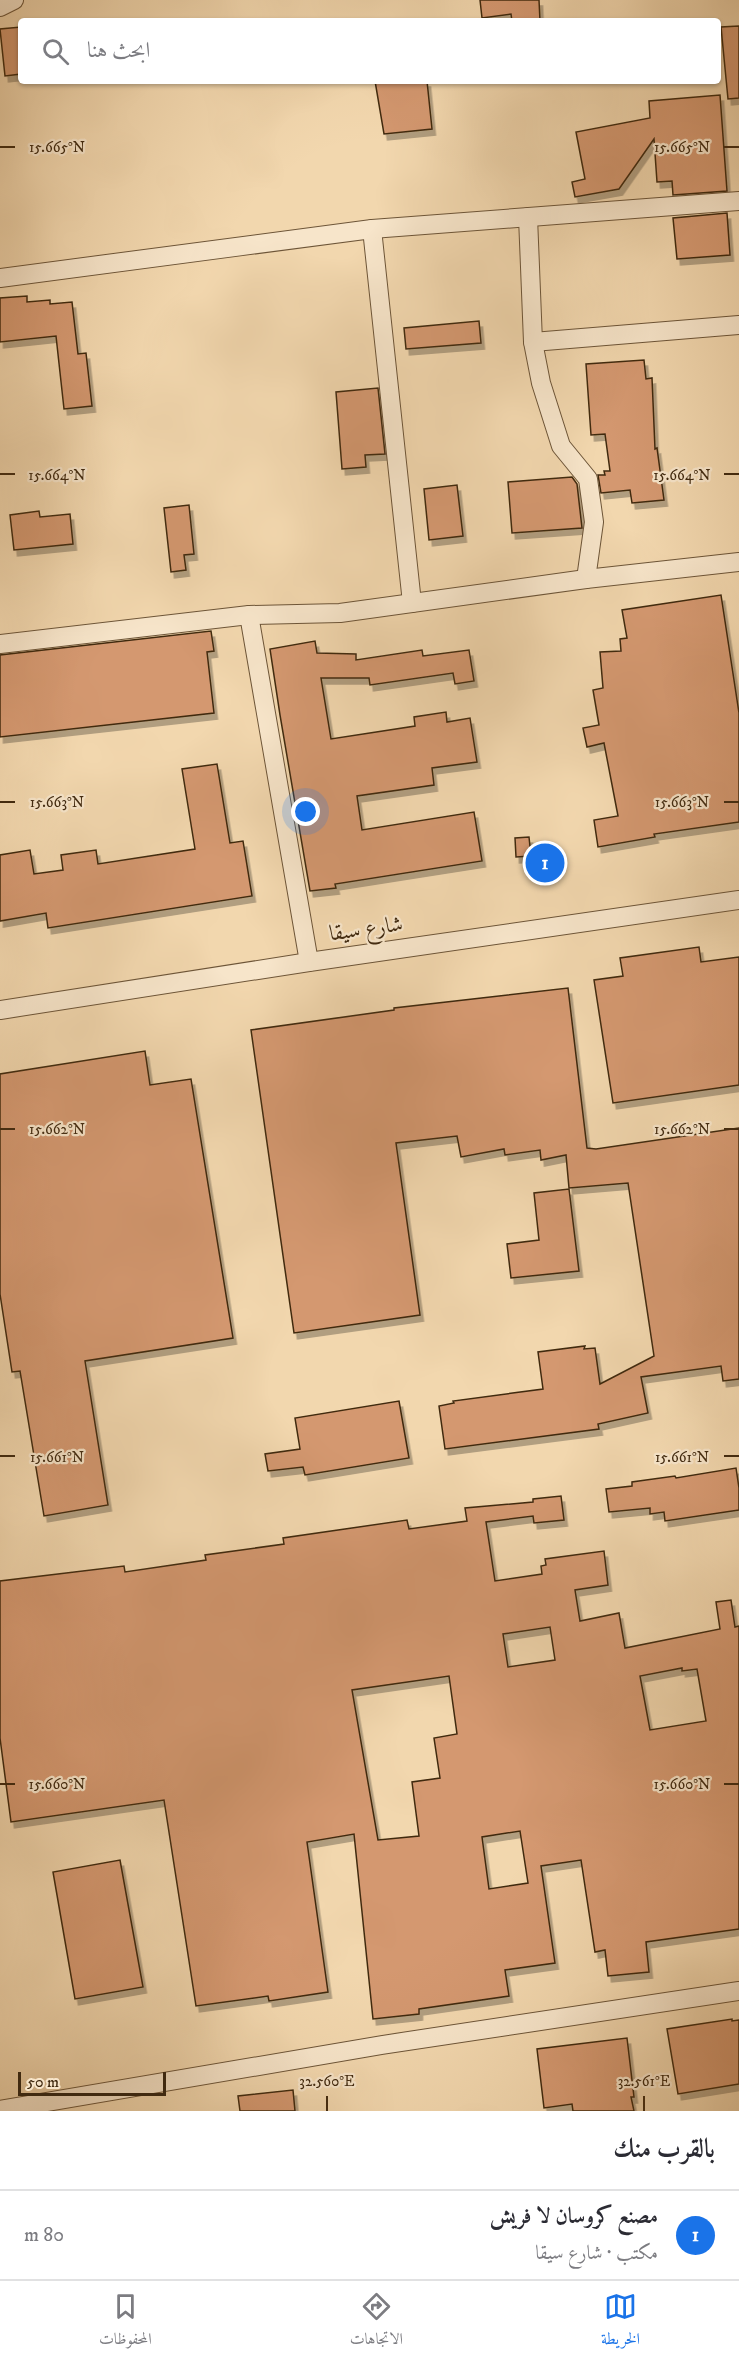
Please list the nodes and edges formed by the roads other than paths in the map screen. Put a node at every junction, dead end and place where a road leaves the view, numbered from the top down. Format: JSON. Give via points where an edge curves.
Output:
{"nodes":[{"id":1,"x":14,"y":0,"type":"edge"},
{"id":2,"x":0,"y":8,"type":"edge"},
{"id":3,"x":739,"y":201,"type":"edge"},
{"id":4,"x":528,"y":217,"type":"junction"},
{"id":5,"x":372,"y":229,"type":"junction"},
{"id":6,"x":0,"y":278,"type":"edge"},
{"id":7,"x":739,"y":325,"type":"edge"},
{"id":8,"x":533,"y":342,"type":"junction"},
{"id":9,"x":739,"y":562,"type":"edge"},
{"id":10,"x":586,"y":579,"type":"junction"},
{"id":11,"x":412,"y":603,"type":"junction"},
{"id":12,"x":249,"y":615,"type":"junction"},
{"id":13,"x":0,"y":645,"type":"edge"},
{"id":14,"x":739,"y":900,"type":"edge"},
{"id":15,"x":309,"y":962,"type":"junction"},
{"id":16,"x":0,"y":1010,"type":"edge"},
{"id":17,"x":739,"y":1991,"type":"edge"},
{"id":18,"x":0,"y":2110,"type":"edge"}],
"edges":[{"from":1,"to":2,"type":"street"},
{"from":3,"to":4,"type":"street"},
{"from":4,"to":5,"type":"street"},
{"from":4,"to":8,"type":"street"},
{"from":5,"to":6,"type":"street"},
{"from":5,"to":11,"type":"street"},
{"from":7,"to":8,"type":"street"},
{"from":8,"to":10,"type":"street","via":[[555,433],[588,479],[594,522]]},
{"from":9,"to":10,"type":"street"},
{"from":10,"to":11,"type":"street"},
{"from":11,"to":12,"type":"street","via":[[340,613]]},
{"from":12,"to":13,"type":"street"},
{"from":12,"to":15,"type":"street"},
{"from":14,"to":15,"type":"street","name":"شارع سيقا"},
{"from":15,"to":16,"type":"street","name":"شارع سيقا"},
{"from":17,"to":18,"type":"street","via":[[382,2045]]}]}
